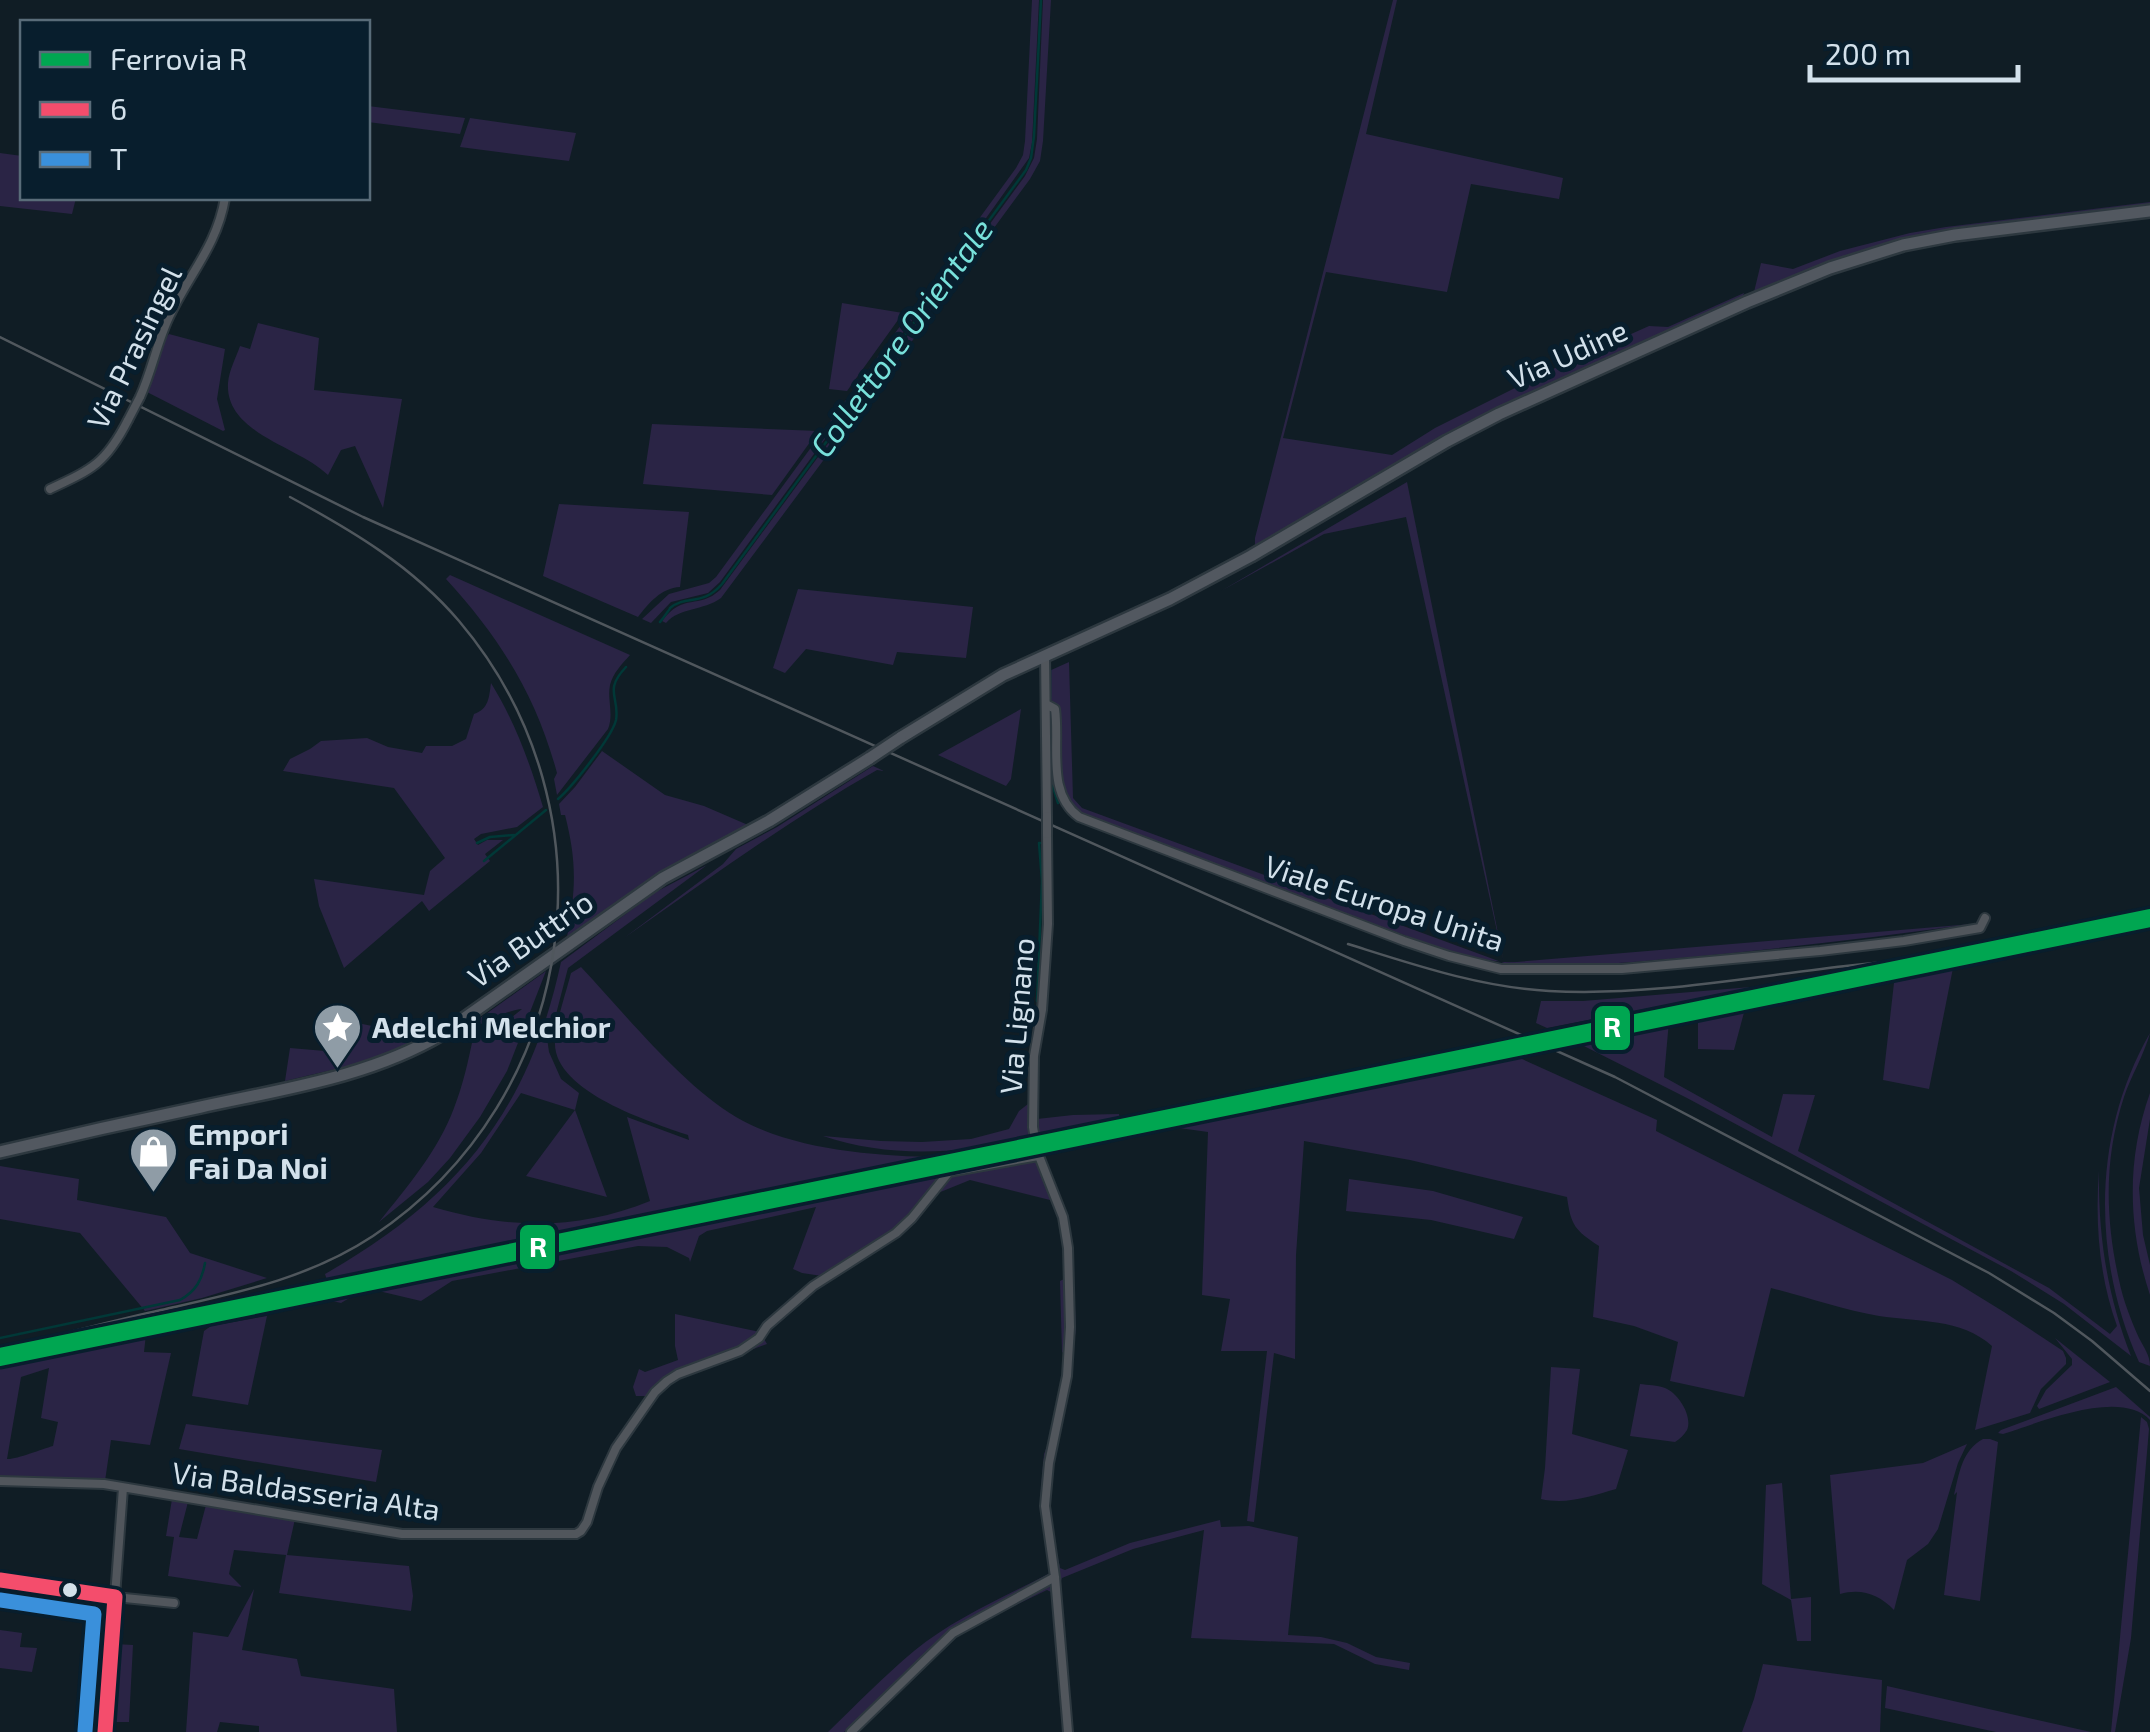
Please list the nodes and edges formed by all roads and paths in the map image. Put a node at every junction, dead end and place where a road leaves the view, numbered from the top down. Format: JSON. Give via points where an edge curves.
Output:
{"nodes":[{"id":1,"x":225,"y":200,"type":"edge"},
{"id":2,"x":2150,"y":211,"type":"edge"},
{"id":3,"x":50,"y":489,"type":"dead end"},
{"id":4,"x":1045,"y":654,"type":"junction"},
{"id":5,"x":1046,"y":704,"type":"junction"},
{"id":6,"x":1985,"y":918,"type":"dead end"},
{"id":7,"x":0,"y":1152,"type":"edge"},
{"id":8,"x":1038,"y":1156,"type":"junction"},
{"id":9,"x":0,"y":1482,"type":"edge"},
{"id":10,"x":123,"y":1488,"type":"junction"},
{"id":11,"x":1056,"y":1577,"type":"junction"},
{"id":12,"x":0,"y":1580,"type":"edge"},
{"id":13,"x":115,"y":1596,"type":"junction"},
{"id":14,"x":174,"y":1603,"type":"dead end"},
{"id":15,"x":105,"y":1732,"type":"edge"},
{"id":16,"x":851,"y":1732,"type":"edge"},
{"id":17,"x":1068,"y":1732,"type":"edge"}],
"edges":[{"from":1,"to":3,"type":"street","name":"Via Prasingel","bridge":true,"via":[[220,226],[169,317],[117,442],[97,465]]},
{"from":2,"to":4,"type":"street","name":"Via Udine","via":[[1955,235],[1830,268],[1498,414],[1251,556]]},
{"from":4,"to":5,"type":"street","name":"Via Lignano"},
{"from":4,"to":7,"type":"street","name":"Via Buttrio","bridge":true,"via":[[663,878],[428,1043],[354,1072]]},
{"from":5,"to":6,"type":"street","name":"Viale Europa Unita","via":[[1055,709],[1059,790],[1079,817],[1473,963],[1513,970],[1622,969],[1904,941],[1980,928]]},
{"from":5,"to":8,"type":"street","name":"Via Lignano","bridge":true,"via":[[1048,924],[1033,1096]]},
{"from":8,"to":10,"type":"street","name":"Via Baldasseria Alta","via":[[949,1172],[896,1233],[813,1286],[759,1338],[667,1381],[628,1428],[576,1534],[402,1534]]},
{"from":8,"to":11,"type":"street","name":"Via Lignano","via":[[1068,1248],[1066,1376],[1045,1506]]},
{"from":9,"to":10,"type":"street","name":"Via Baldasseria Alta"},
{"from":10,"to":13,"type":"street"},
{"from":11,"to":16,"type":"street","via":[[952,1634]]},
{"from":11,"to":17,"type":"street","name":"Via Lignano"},
{"from":12,"to":13,"type":"street"},
{"from":13,"to":14,"type":"street"},
{"from":13,"to":15,"type":"street"}]}
